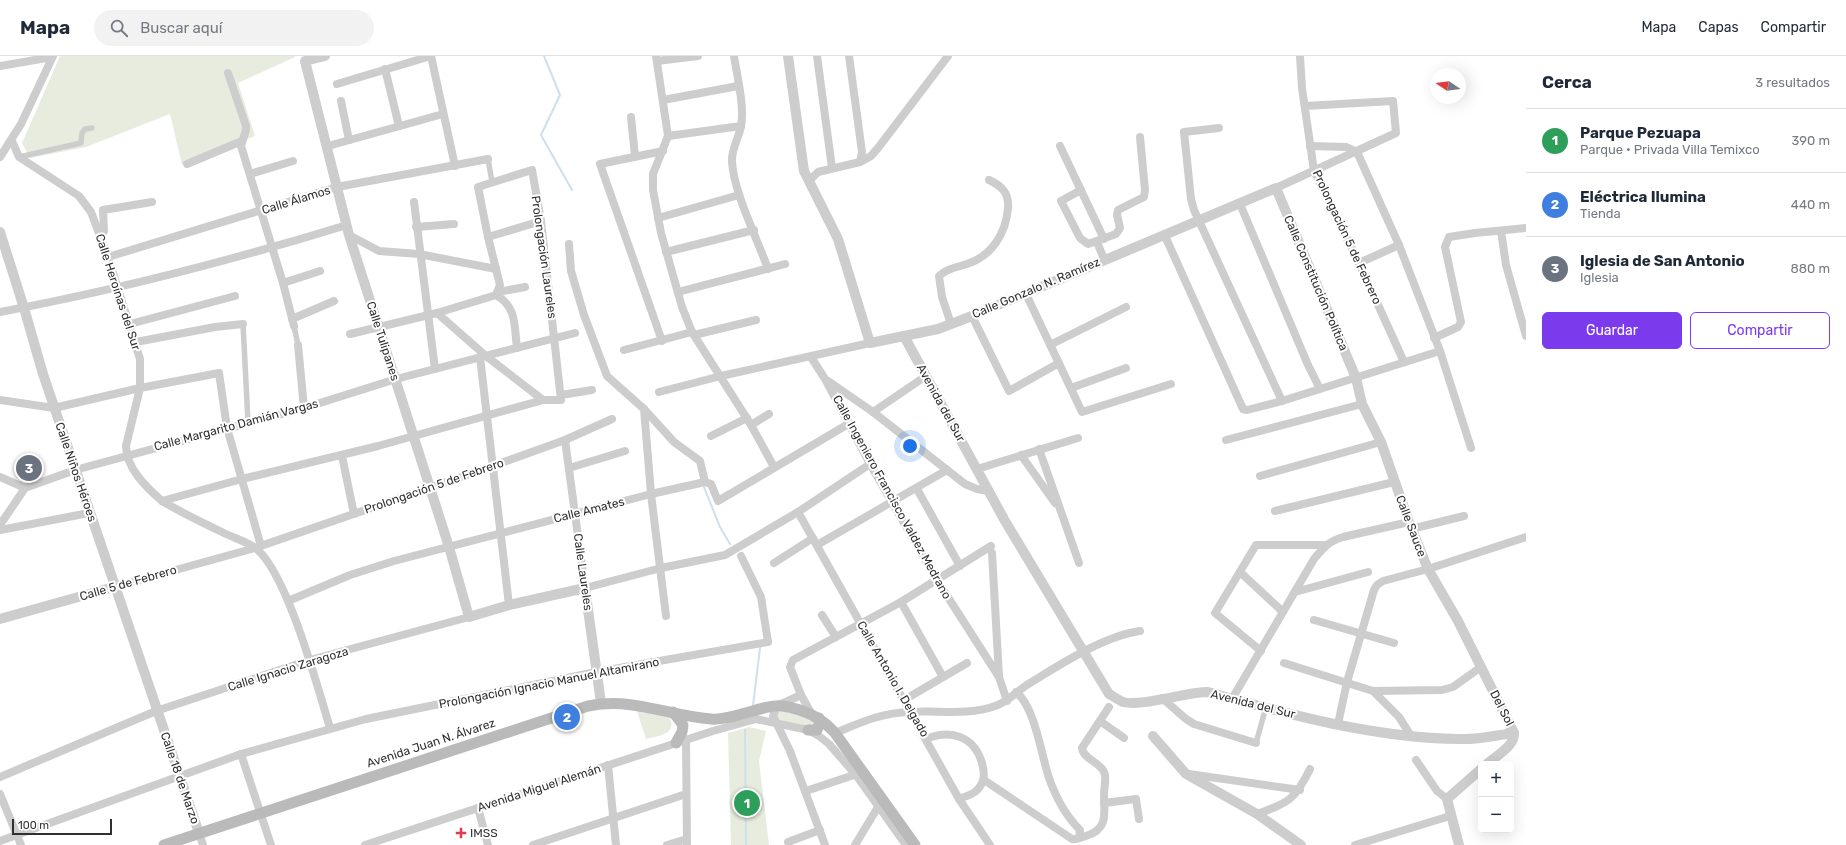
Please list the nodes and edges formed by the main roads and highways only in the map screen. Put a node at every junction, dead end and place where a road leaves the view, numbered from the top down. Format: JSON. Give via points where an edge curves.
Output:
{"nodes":[{"id":1,"x":673,"y":712,"type":"junction"},
{"id":2,"x":815,"y":716,"type":"junction"},
{"id":3,"x":808,"y":730,"type":"road end"},
{"id":4,"x":681,"y":741,"type":"road end"},
{"id":5,"x":164,"y":845,"type":"edge"},
{"id":6,"x":915,"y":845,"type":"edge"}],
"edges":[{"from":1,"to":2,"type":"main road","name":"Avenida Juan N. Álvarez","via":[[711,719],[777,706]]},
{"from":1,"to":4,"type":"main road","via":[[683,725]]},
{"from":1,"to":5,"type":"main road","name":"Avenida Juan N. Álvarez","via":[[634,704],[588,706]]},
{"from":2,"to":3,"type":"main road","via":[[820,722],[817,730]]},
{"from":2,"to":6,"type":"main road","via":[[834,733],[859,773]]}]}
